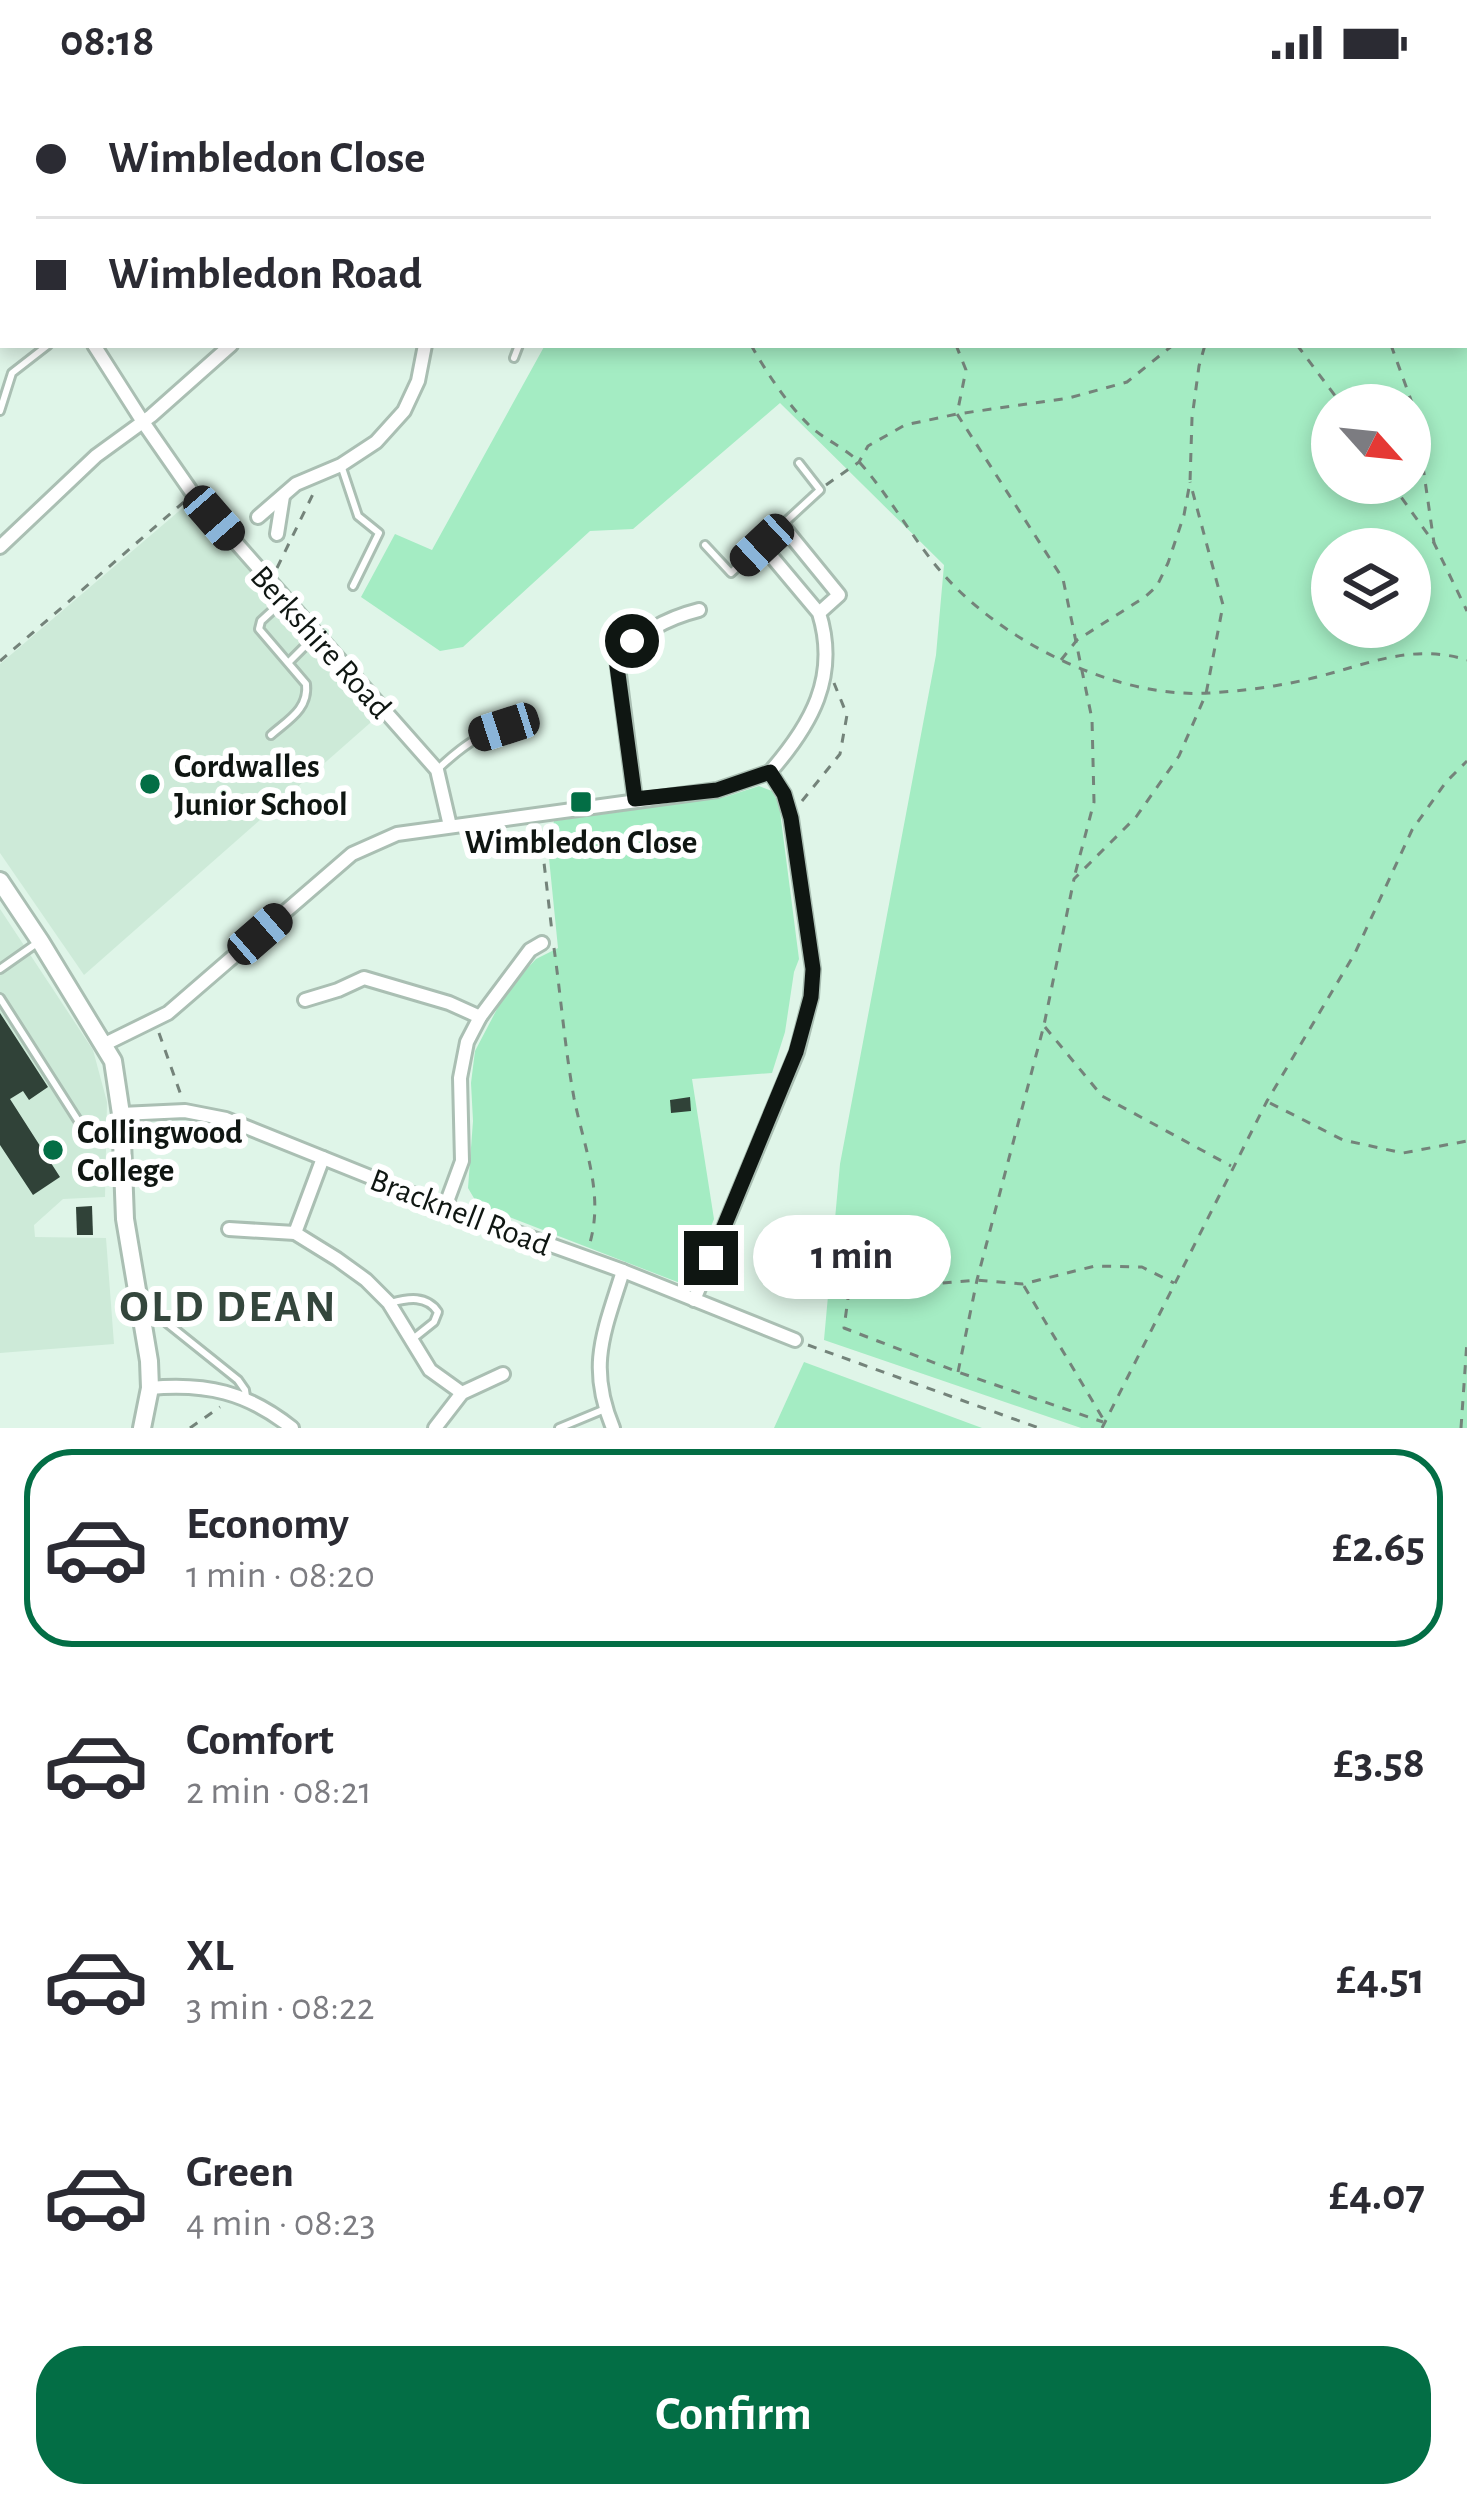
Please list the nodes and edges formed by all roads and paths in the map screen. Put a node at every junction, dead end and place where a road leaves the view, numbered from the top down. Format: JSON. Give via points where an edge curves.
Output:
{"nodes":[{"id":1,"x":44,"y":348,"type":"edge"},
{"id":2,"x":96,"y":348,"type":"edge"},
{"id":3,"x":228,"y":348,"type":"edge"},
{"id":4,"x":424,"y":348,"type":"edge"},
{"id":5,"x":518,"y":348,"type":"edge"},
{"id":6,"x":754,"y":348,"type":"edge"},
{"id":7,"x":957,"y":348,"type":"edge"},
{"id":8,"x":1169,"y":348,"type":"edge"},
{"id":9,"x":1204,"y":348,"type":"edge"},
{"id":10,"x":1299,"y":348,"type":"edge"},
{"id":11,"x":1392,"y":348,"type":"edge"},
{"id":12,"x":514,"y":358,"type":"dead end"},
{"id":13,"x":1326,"y":384,"type":"edge"},
{"id":14,"x":0,"y":411,"type":"edge"},
{"id":15,"x":957,"y":414,"type":"junction"},
{"id":16,"x":142,"y":422,"type":"junction"},
{"id":17,"x":859,"y":462,"type":"junction"},
{"id":18,"x":799,"y":463,"type":"dead end"},
{"id":19,"x":341,"y":465,"type":"junction"},
{"id":20,"x":324,"y":472,"type":"junction"},
{"id":21,"x":1190,"y":482,"type":"junction"},
{"id":22,"x":820,"y":490,"type":"junction"},
{"id":23,"x":193,"y":494,"type":"junction"},
{"id":24,"x":284,"y":495,"type":"junction"},
{"id":25,"x":1406,"y":504,"type":"edge"},
{"id":26,"x":258,"y":518,"type":"dead end"},
{"id":27,"x":782,"y":525,"type":"junction"},
{"id":28,"x":277,"y":534,"type":"dead end"},
{"id":29,"x":1434,"y":543,"type":"junction"},
{"id":30,"x":705,"y":545,"type":"dead end"},
{"id":31,"x":762,"y":545,"type":"junction"},
{"id":32,"x":0,"y":547,"type":"edge"},
{"id":33,"x":275,"y":570,"type":"dead end"},
{"id":34,"x":353,"y":586,"type":"dead end"},
{"id":35,"x":1467,"y":593,"type":"edge"},
{"id":36,"x":285,"y":599,"type":"junction"},
{"id":37,"x":1466,"y":609,"type":"edge"},
{"id":38,"x":699,"y":610,"type":"dead end"},
{"id":39,"x":819,"y":613,"type":"junction"},
{"id":40,"x":316,"y":635,"type":"junction"},
{"id":41,"x":1077,"y":640,"type":"junction"},
{"id":42,"x":1061,"y":660,"type":"junction"},
{"id":43,"x":0,"y":661,"type":"edge"},
{"id":44,"x":1467,"y":661,"type":"edge"},
{"id":45,"x":289,"y":662,"type":"junction"},
{"id":46,"x":1082,"y":669,"type":"junction"},
{"id":47,"x":826,"y":671,"type":"junction"},
{"id":48,"x":1206,"y":694,"type":"junction"},
{"id":49,"x":529,"y":719,"type":"dead end"},
{"id":50,"x":271,"y":735,"type":"dead end"},
{"id":51,"x":1467,"y":761,"type":"edge"},
{"id":52,"x":437,"y":770,"type":"junction"},
{"id":53,"x":770,"y":772,"type":"junction"},
{"id":54,"x":635,"y":799,"type":"junction"},
{"id":55,"x":538,"y":814,"type":"junction"},
{"id":56,"x":791,"y":818,"type":"junction"},
{"id":57,"x":450,"y":826,"type":"junction"},
{"id":58,"x":1074,"y":879,"type":"junction"},
{"id":59,"x":0,"y":881,"type":"edge"},
{"id":60,"x":40,"y":941,"type":"junction"},
{"id":61,"x":542,"y":943,"type":"dead end"},
{"id":62,"x":0,"y":969,"type":"edge"},
{"id":63,"x":0,"y":998,"type":"edge"},
{"id":64,"x":305,"y":1000,"type":"dead end"},
{"id":65,"x":480,"y":1017,"type":"junction"},
{"id":66,"x":154,"y":1020,"type":"junction"},
{"id":67,"x":1044,"y":1025,"type":"junction"},
{"id":68,"x":105,"y":1044,"type":"junction"},
{"id":69,"x":1268,"y":1101,"type":"junction"},
{"id":70,"x":185,"y":1111,"type":"junction"},
{"id":71,"x":121,"y":1114,"type":"junction"},
{"id":72,"x":122,"y":1135,"type":"junction"},
{"id":73,"x":1467,"y":1141,"type":"edge"},
{"id":74,"x":323,"y":1158,"type":"junction"},
{"id":75,"x":1234,"y":1167,"type":"junction"},
{"id":76,"x":446,"y":1207,"type":"junction"},
{"id":77,"x":230,"y":1229,"type":"dead end"},
{"id":78,"x":295,"y":1233,"type":"junction"},
{"id":79,"x":585,"y":1258,"type":"junction"},
{"id":80,"x":623,"y":1271,"type":"junction"},
{"id":81,"x":976,"y":1280,"type":"junction"},
{"id":82,"x":818,"y":1283,"type":"dead end"},
{"id":83,"x":1023,"y":1284,"type":"junction"},
{"id":84,"x":1175,"y":1284,"type":"junction"},
{"id":85,"x":849,"y":1291,"type":"junction"},
{"id":86,"x":139,"y":1300,"type":"junction"},
{"id":87,"x":694,"y":1300,"type":"junction"},
{"id":88,"x":389,"y":1303,"type":"junction"},
{"id":89,"x":411,"y":1340,"type":"junction"},
{"id":90,"x":795,"y":1340,"type":"dead end"},
{"id":91,"x":1467,"y":1341,"type":"edge"},
{"id":92,"x":818,"y":1348,"type":"dead end"},
{"id":93,"x":958,"y":1372,"type":"junction"},
{"id":94,"x":503,"y":1374,"type":"dead end"},
{"id":95,"x":150,"y":1388,"type":"junction"},
{"id":96,"x":462,"y":1394,"type":"junction"},
{"id":97,"x":242,"y":1398,"type":"junction"},
{"id":98,"x":605,"y":1409,"type":"junction"},
{"id":99,"x":1104,"y":1425,"type":"edge"},
{"id":100,"x":142,"y":1428,"type":"edge"},
{"id":101,"x":190,"y":1428,"type":"edge"},
{"id":102,"x":292,"y":1428,"type":"edge"},
{"id":103,"x":435,"y":1428,"type":"edge"},
{"id":104,"x":559,"y":1428,"type":"edge"},
{"id":105,"x":613,"y":1428,"type":"edge"},
{"id":106,"x":1039,"y":1428,"type":"edge"},
{"id":107,"x":1461,"y":1428,"type":"edge"}],
"edges":[{"from":1,"to":14,"type":"lane","via":[[12,373]]},
{"from":2,"to":16,"type":"street","name":"Berkshire Road"},
{"from":3,"to":16,"type":"street"},
{"from":4,"to":19,"type":"street","via":[[404,411]]},
{"from":5,"to":12,"type":"lane"},
{"from":6,"to":17,"type":"path","via":[[810,426]]},
{"from":7,"to":15,"type":"path","via":[[966,370]]},
{"from":8,"to":15,"type":"path","via":[[1126,382]]},
{"from":9,"to":21,"type":"path"},
{"from":10,"to":13,"type":"path"},
{"from":11,"to":29,"type":"path","via":[[1415,412]]},
{"from":15,"to":17,"type":"path","via":[[904,424],[868,446]]},
{"from":15,"to":41,"type":"path","via":[[1063,578]]},
{"from":16,"to":23,"type":"street","name":"Berkshire Road"},
{"from":16,"to":32,"type":"street"},
{"from":17,"to":22,"type":"path"},
{"from":17,"to":42,"type":"path","via":[[954,586],[1006,630]]},
{"from":18,"to":22,"type":"lane"},
{"from":19,"to":20,"type":"street"},
{"from":19,"to":34,"type":"lane","via":[[358,516],[379,533]]},
{"from":20,"to":24,"type":"street"},
{"from":20,"to":33,"type":"path"},
{"from":21,"to":41,"type":"path","via":[[1156,586]]},
{"from":21,"to":48,"type":"path","via":[[1223,605]]},
{"from":22,"to":27,"type":"lane"},
{"from":23,"to":36,"type":"street","name":"Berkshire Road"},
{"from":23,"to":43,"type":"path"},
{"from":24,"to":26,"type":"street"},
{"from":24,"to":28,"type":"street"},
{"from":25,"to":29,"type":"path"},
{"from":27,"to":31,"type":"street"},
{"from":27,"to":39,"type":"street","via":[[839,595]]},
{"from":29,"to":37,"type":"path"},
{"from":30,"to":31,"type":"lane","via":[[731,573]]},
{"from":31,"to":39,"type":"street"},
{"from":35,"to":37,"type":"path"},
{"from":36,"to":40,"type":"street","name":"Berkshire Road"},
{"from":36,"to":45,"type":"lane","via":[[258,625]]},
{"from":38,"to":54,"type":"street","via":[[632,641],[616,659]]},
{"from":39,"to":47,"type":"street"},
{"from":40,"to":45,"type":"lane"},
{"from":40,"to":52,"type":"street","name":"Berkshire Road"},
{"from":41,"to":42,"type":"path"},
{"from":41,"to":46,"type":"path"},
{"from":42,"to":46,"type":"path"},
{"from":44,"to":48,"type":"path","via":[[1408,653]]},
{"from":45,"to":50,"type":"lane","via":[[306,684],[306,701]]},
{"from":46,"to":48,"type":"path"},
{"from":46,"to":58,"type":"path","via":[[1094,802]]},
{"from":47,"to":53,"type":"street","via":[[815,710]]},
{"from":47,"to":56,"type":"path","via":[[847,715],[840,754]]},
{"from":48,"to":58,"type":"path","via":[[1179,756],[1136,817]]},
{"from":49,"to":52,"type":"lane","via":[[466,742]]},
{"from":51,"to":69,"type":"path","via":[[1412,830],[1354,953]]},
{"from":52,"to":57,"type":"street","name":"Berkshire Road"},
{"from":53,"to":54,"type":"street","via":[[717,790]]},
{"from":53,"to":56,"type":"street"},
{"from":54,"to":55,"type":"street"},
{"from":55,"to":57,"type":"street"},
{"from":55,"to":79,"type":"path","via":[[574,1100],[597,1214]]},
{"from":56,"to":87,"type":"street","via":[[811,997]]},
{"from":57,"to":66,"type":"street","via":[[397,834],[352,854]]},
{"from":58,"to":67,"type":"path"},
{"from":59,"to":60,"type":"street"},
{"from":60,"to":62,"type":"lane"},
{"from":60,"to":68,"type":"street"},
{"from":61,"to":65,"type":"street"},
{"from":63,"to":72,"type":"lane","via":[[86,1133]]},
{"from":64,"to":65,"type":"street","via":[[364,978]]},
{"from":65,"to":76,"type":"street","via":[[460,1078],[462,1161]]},
{"from":66,"to":68,"type":"street"},
{"from":66,"to":70,"type":"path"},
{"from":67,"to":75,"type":"path","via":[[1102,1096]]},
{"from":67,"to":81,"type":"path"},
{"from":68,"to":71,"type":"street"},
{"from":69,"to":73,"type":"path","via":[[1343,1140],[1403,1153]]},
{"from":69,"to":75,"type":"path"},
{"from":70,"to":71,"type":"street","name":"Bracknell Road"},
{"from":70,"to":74,"type":"street","name":"Bracknell Road"},
{"from":71,"to":72,"type":"street"},
{"from":72,"to":86,"type":"street"},
{"from":74,"to":76,"type":"street","name":"Bracknell Road"},
{"from":74,"to":78,"type":"street"},
{"from":75,"to":84,"type":"path"},
{"from":76,"to":79,"type":"street","name":"Bracknell Road"},
{"from":77,"to":78,"type":"street"},
{"from":78,"to":88,"type":"street"},
{"from":79,"to":80,"type":"street","name":"Bracknell Road"},
{"from":80,"to":87,"type":"street","name":"Bracknell Road"},
{"from":80,"to":98,"type":"street","via":[[602,1340]]},
{"from":81,"to":83,"type":"path"},
{"from":81,"to":85,"type":"path"},
{"from":81,"to":93,"type":"path"},
{"from":82,"to":85,"type":"path"},
{"from":83,"to":84,"type":"path","via":[[1095,1266],[1142,1267]]},
{"from":83,"to":99,"type":"path"},
{"from":84,"to":99,"type":"path"},
{"from":85,"to":93,"type":"path","via":[[844,1328]]},
{"from":86,"to":95,"type":"street"},
{"from":86,"to":97,"type":"lane","via":[[238,1380]]},
{"from":87,"to":90,"type":"street","name":"Bracknell Road"},
{"from":88,"to":89,"type":"street"},
{"from":88,"to":89,"type":"lane","via":[[424,1300],[438,1312]]},
{"from":89,"to":96,"type":"street","via":[[430,1370]]},
{"from":91,"to":107,"type":"path"},
{"from":92,"to":106,"type":"path"},
{"from":93,"to":99,"type":"path"},
{"from":94,"to":96,"type":"street"},
{"from":95,"to":97,"type":"street","via":[[219,1389]]},
{"from":95,"to":100,"type":"street"},
{"from":96,"to":103,"type":"street"},
{"from":97,"to":101,"type":"path"},
{"from":97,"to":102,"type":"street"},
{"from":98,"to":104,"type":"lane"},
{"from":98,"to":105,"type":"street"}]}
